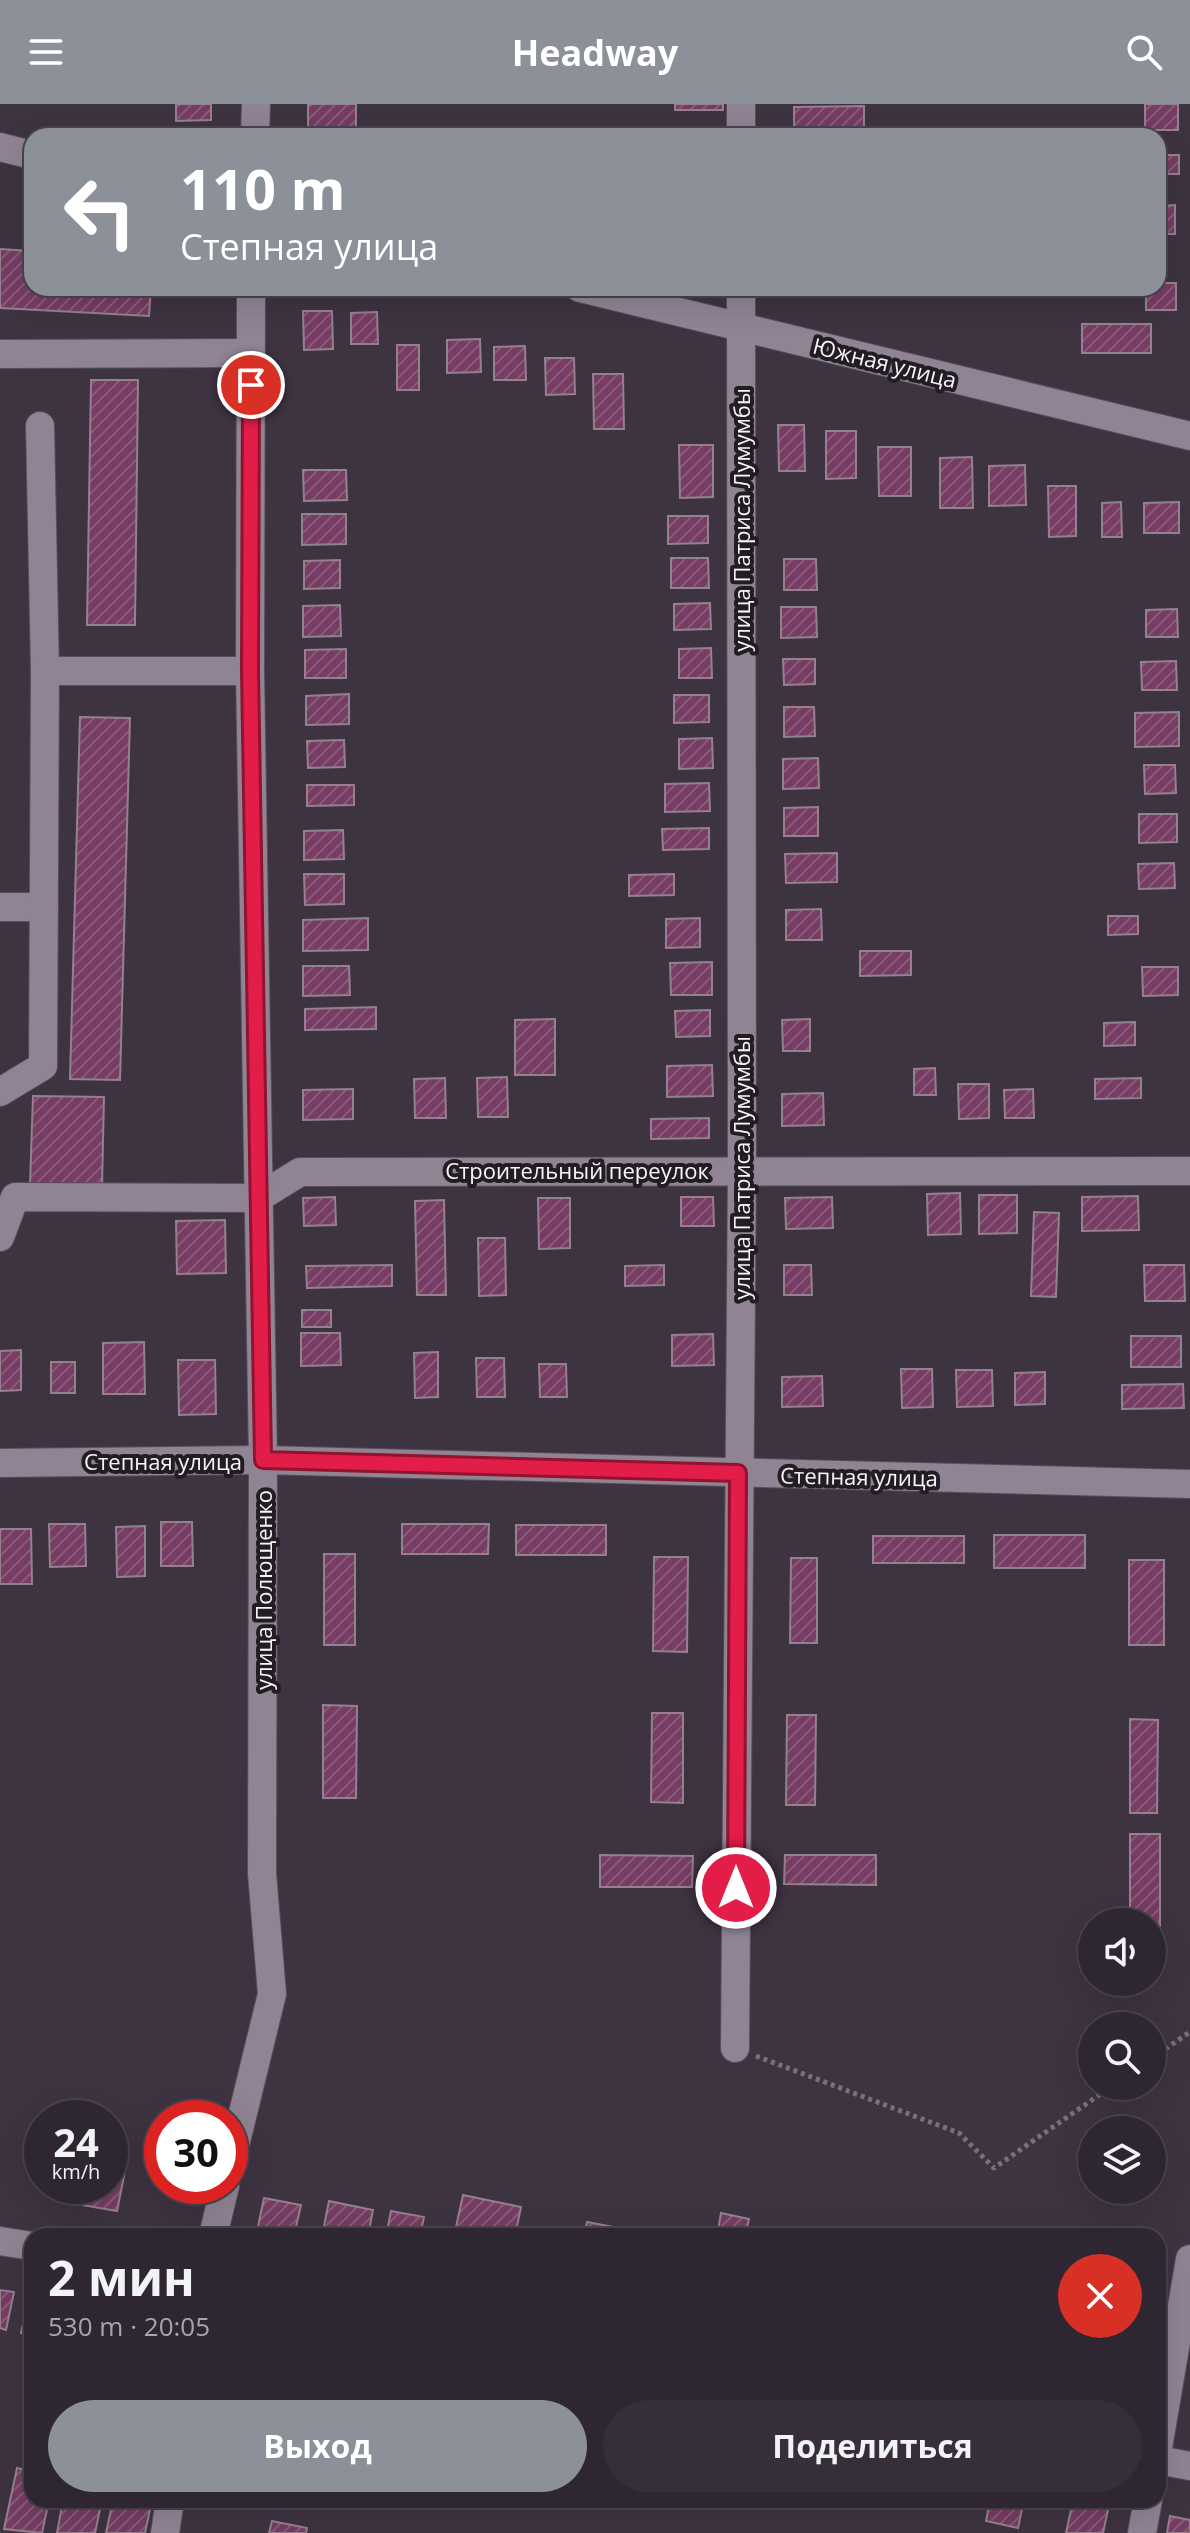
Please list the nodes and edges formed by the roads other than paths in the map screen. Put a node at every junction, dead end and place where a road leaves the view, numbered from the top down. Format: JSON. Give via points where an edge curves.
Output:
{"nodes":[{"id":1,"x":256,"y":104,"type":"edge"},
{"id":2,"x":741,"y":104,"type":"edge"},
{"id":3,"x":255,"y":128,"type":"edge"},
{"id":4,"x":741,"y":128,"type":"edge"},
{"id":5,"x":0,"y":147,"type":"edge"},
{"id":6,"x":24,"y":153,"type":"edge"},
{"id":7,"x":251,"y":296,"type":"edge"},
{"id":8,"x":613,"y":296,"type":"edge"},
{"id":9,"x":741,"y":296,"type":"edge"},
{"id":10,"x":741,"y":327,"type":"junction"},
{"id":11,"x":251,"y":353,"type":"junction"},
{"id":12,"x":0,"y":354,"type":"edge"},
{"id":13,"x":40,"y":426,"type":"dead end"},
{"id":14,"x":1190,"y":436,"type":"edge"},
{"id":15,"x":45,"y":671,"type":"junction"},
{"id":16,"x":250,"y":671,"type":"junction"},
{"id":17,"x":0,"y":907,"type":"edge"},
{"id":18,"x":44,"y":907,"type":"junction"},
{"id":19,"x":0,"y":1092,"type":"edge"},
{"id":20,"x":742,"y":1169,"type":"junction"},
{"id":21,"x":1190,"y":1171,"type":"edge"},
{"id":22,"x":258,"y":1198,"type":"junction"},
{"id":23,"x":0,"y":1237,"type":"edge"},
{"id":24,"x":263,"y":1460,"type":"junction"},
{"id":25,"x":0,"y":1463,"type":"edge"},
{"id":26,"x":738,"y":1473,"type":"junction"},
{"id":27,"x":1190,"y":1484,"type":"edge"},
{"id":28,"x":735,"y":2048,"type":"road end"},
{"id":29,"x":246,"y":2100,"type":"edge"},
{"id":30,"x":221,"y":2204,"type":"edge"},
{"id":31,"x":215,"y":2228,"type":"edge"},
{"id":32,"x":0,"y":2241,"type":"edge"},
{"id":33,"x":24,"y":2245,"type":"edge"},
{"id":34,"x":1190,"y":2259,"type":"edge"},
{"id":35,"x":1166,"y":2401,"type":"edge"},
{"id":36,"x":1166,"y":2462,"type":"edge"},
{"id":37,"x":1190,"y":2466,"type":"edge"},
{"id":38,"x":169,"y":2508,"type":"edge"},
{"id":39,"x":1147,"y":2508,"type":"edge"},
{"id":40,"x":165,"y":2533,"type":"edge"},
{"id":41,"x":1142,"y":2533,"type":"edge"}],
"edges":[{"from":1,"to":3,"type":"street"},
{"from":2,"to":4,"type":"street"},
{"from":5,"to":6,"type":"street"},
{"from":7,"to":11,"type":"street","name":"улица Полющенко"},
{"from":8,"to":10,"type":"street","name":"Южная улица"},
{"from":9,"to":10,"type":"street","name":"улица Патриса Лумумбы"},
{"from":10,"to":14,"type":"street","name":"Южная улица"},
{"from":10,"to":20,"type":"street","name":"улица Патриса Лумумбы"},
{"from":11,"to":12,"type":"street"},
{"from":11,"to":16,"type":"street","name":"улица Полющенко"},
{"from":13,"to":15,"type":"street"},
{"from":15,"to":16,"type":"street"},
{"from":15,"to":18,"type":"street"},
{"from":16,"to":22,"type":"street","name":"улица Полющенко"},
{"from":17,"to":18,"type":"street"},
{"from":18,"to":19,"type":"street","via":[[43,1066]]},
{"from":20,"to":21,"type":"street","name":"Строительный переулок"},
{"from":20,"to":22,"type":"street","name":"Строительный переулок","via":[[300,1172]]},
{"from":20,"to":26,"type":"street","name":"улица Патриса Лумумбы"},
{"from":22,"to":23,"type":"street","via":[[15,1197]]},
{"from":22,"to":24,"type":"street","name":"улица Полющенко"},
{"from":24,"to":25,"type":"street","name":"Степная улица"},
{"from":24,"to":26,"type":"street","name":"Степная улица"},
{"from":24,"to":29,"type":"street","name":"улица Полющенко","via":[[262,1873],[272,1994]]},
{"from":26,"to":27,"type":"street","name":"Степная улица"},
{"from":26,"to":28,"type":"street","name":"улица Патриса Лумумбы"},
{"from":30,"to":31,"type":"street"},
{"from":32,"to":33,"type":"street"},
{"from":34,"to":35,"type":"street"},
{"from":36,"to":37,"type":"street"},
{"from":38,"to":40,"type":"street"},
{"from":39,"to":41,"type":"street"}]}
